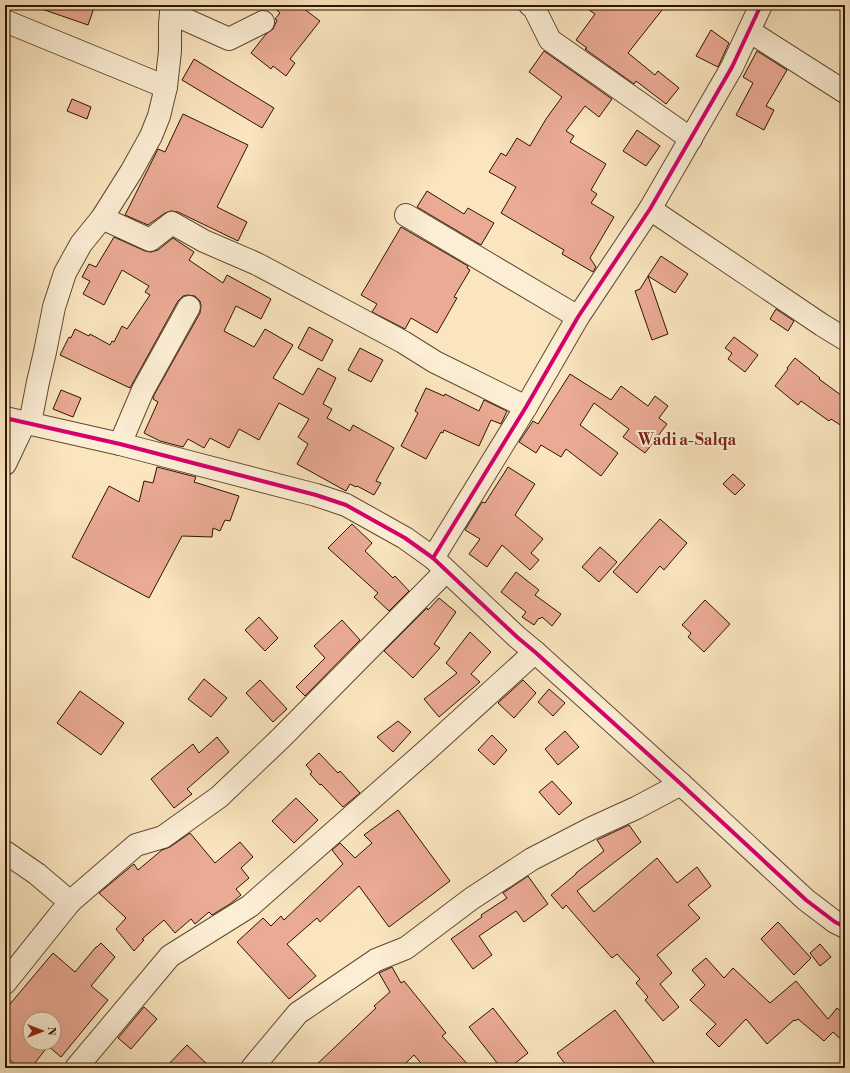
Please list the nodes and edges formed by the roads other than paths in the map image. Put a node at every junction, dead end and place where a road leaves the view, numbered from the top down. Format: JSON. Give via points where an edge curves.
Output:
{"nodes":[{"id":1,"x":530,"y":5,"type":"edge"},
{"id":2,"x":761,"y":5,"type":"edge"},
{"id":3,"x":172,"y":9,"type":"edge"},
{"id":4,"x":5,"y":21,"type":"edge"},
{"id":5,"x":263,"y":22,"type":"dead end"},
{"id":6,"x":749,"y":31,"type":"junction"},
{"id":7,"x":166,"y":87,"type":"junction"},
{"id":8,"x":845,"y":92,"type":"edge"},
{"id":9,"x":691,"y":139,"type":"junction"},
{"id":10,"x":650,"y":209,"type":"junction"},
{"id":11,"x":406,"y":215,"type":"dead end"},
{"id":12,"x":102,"y":218,"type":"junction"},
{"id":13,"x":189,"y":307,"type":"dead end"},
{"id":14,"x":578,"y":317,"type":"junction"},
{"id":15,"x":845,"y":339,"type":"edge"},
{"id":16,"x":526,"y":407,"type":"junction"},
{"id":17,"x":20,"y":421,"type":"edge"},
{"id":18,"x":120,"y":444,"type":"junction"},
{"id":19,"x":5,"y":464,"type":"edge"},
{"id":20,"x":439,"y":565,"type":"junction"},
{"id":21,"x":535,"y":652,"type":"junction"},
{"id":22,"x":681,"y":784,"type":"junction"},
{"id":23,"x":5,"y":852,"type":"edge"},
{"id":24,"x":70,"y":902,"type":"junction"},
{"id":25,"x":845,"y":927,"type":"edge"},
{"id":26,"x":5,"y":983,"type":"edge"},
{"id":27,"x":76,"y":1068,"type":"edge"},
{"id":28,"x":252,"y":1068,"type":"edge"}],
"edges":[{"from":1,"to":9,"type":"street","via":[[550,40]]},
{"from":2,"to":6,"type":"street"},
{"from":3,"to":5,"type":"street","via":[[230,39]]},
{"from":3,"to":7,"type":"street"},
{"from":4,"to":7,"type":"street"},
{"from":6,"to":8,"type":"street"},
{"from":6,"to":9,"type":"street","via":[[732,67]]},
{"from":7,"to":12,"type":"street","via":[[151,136]]},
{"from":9,"to":10,"type":"street"},
{"from":10,"to":14,"type":"street"},
{"from":10,"to":15,"type":"street"},
{"from":11,"to":14,"type":"street"},
{"from":12,"to":16,"type":"street","via":[[150,240],[172,223],[204,242],[257,264],[403,342],[434,362]]},
{"from":12,"to":17,"type":"street","via":[[82,244],[65,273]]},
{"from":13,"to":18,"type":"street","via":[[142,390]]},
{"from":14,"to":16,"type":"street"},
{"from":16,"to":20,"type":"street"},
{"from":17,"to":18,"type":"street"},
{"from":17,"to":19,"type":"street"},
{"from":18,"to":20,"type":"street","via":[[316,495],[346,506],[405,538]]},
{"from":20,"to":21,"type":"street"},
{"from":20,"to":24,"type":"street","via":[[281,738],[219,797],[163,838],[136,845]]},
{"from":21,"to":22,"type":"street"},
{"from":21,"to":27,"type":"street","via":[[250,906],[170,956]]},
{"from":22,"to":25,"type":"street","via":[[806,900]]},
{"from":22,"to":28,"type":"street","via":[[532,859],[471,899],[406,948],[376,960],[298,1013]]},
{"from":23,"to":24,"type":"street","via":[[37,874]]},
{"from":24,"to":26,"type":"street"}]}
